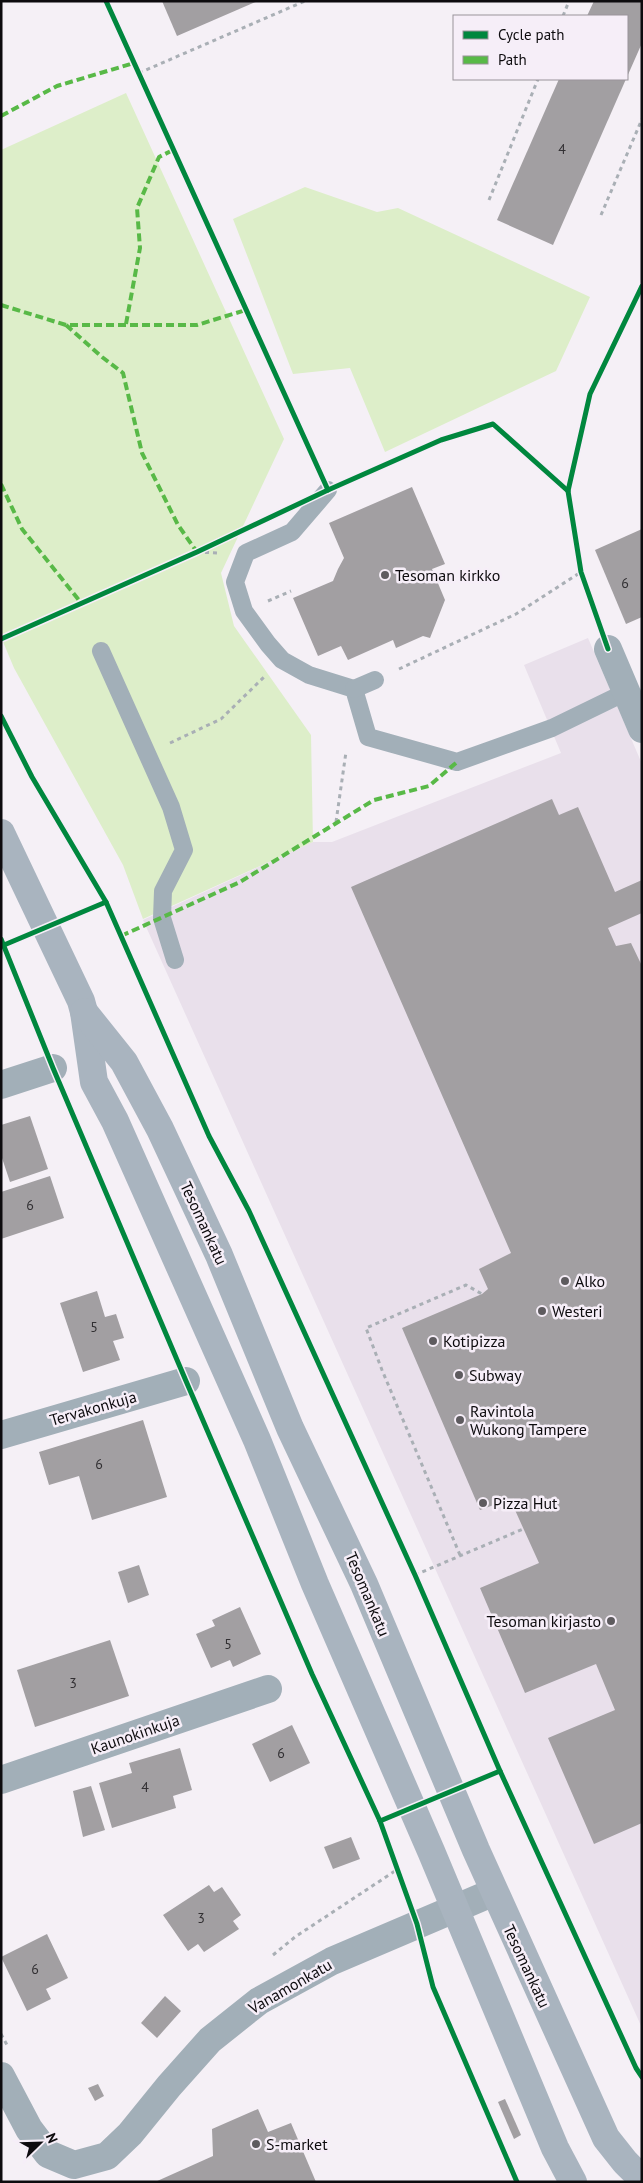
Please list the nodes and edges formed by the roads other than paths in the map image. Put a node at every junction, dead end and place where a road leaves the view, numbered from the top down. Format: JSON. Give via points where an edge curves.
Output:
{"nodes":[{"id":1,"x":328,"y":490,"type":"dead end"},
{"id":2,"x":608,"y":650,"type":"dead end"},
{"id":3,"x":101,"y":651,"type":"dead end"},
{"id":4,"x":376,"y":680,"type":"road end"},
{"id":5,"x":354,"y":689,"type":"junction"},
{"id":6,"x":626,"y":692,"type":"junction"},
{"id":7,"x":642,"y":729,"type":"edge"},
{"id":8,"x":1,"y":833,"type":"edge"},
{"id":9,"x":174,"y":960,"type":"dead end"},
{"id":10,"x":84,"y":1012,"type":"junction"},
{"id":11,"x":53,"y":1068,"type":"dead end"},
{"id":12,"x":1,"y":1085,"type":"edge"},
{"id":13,"x":186,"y":1381,"type":"dead end"},
{"id":14,"x":1,"y":1435,"type":"edge"},
{"id":15,"x":268,"y":1689,"type":"dead end"},
{"id":16,"x":1,"y":1780,"type":"edge"},
{"id":17,"x":494,"y":1892,"type":"junction"},
{"id":18,"x":455,"y":1908,"type":"junction"},
{"id":19,"x":1,"y":2076,"type":"edge"},
{"id":20,"x":642,"y":2179,"type":"edge"},
{"id":21,"x":573,"y":2182,"type":"edge"}],
"edges":[{"from":1,"to":5,"type":"lane","via":[[292,532],[246,553],[235,582],[244,611],[282,660],[309,675]]},
{"from":2,"to":6,"type":"street"},
{"from":3,"to":9,"type":"lane","via":[[171,807],[184,850],[163,891],[162,918]]},
{"from":4,"to":5,"type":"lane"},
{"from":5,"to":6,"type":"lane","via":[[368,737],[457,762],[552,728]]},
{"from":6,"to":7,"type":"street"},
{"from":8,"to":10,"type":"main road","name":"Tesomankatu"},
{"from":10,"to":17,"type":"main road","name":"Tesomankatu","via":[[124,1062],[207,1228],[290,1428],[364,1584]]},
{"from":10,"to":18,"type":"main road","name":"Tesomankatu","via":[[94,1082],[115,1121],[238,1396]]},
{"from":11,"to":12,"type":"street"},
{"from":13,"to":14,"type":"street","name":"Tervakonkuja"},
{"from":15,"to":16,"type":"street","name":"Kaunokinkuja"},
{"from":17,"to":18,"type":"street","name":"Vanamonkatu"},
{"from":17,"to":20,"type":"main road","name":"Tesomankatu","via":[[606,2138]]},
{"from":18,"to":19,"type":"street","name":"Vanamonkatu","via":[[332,1961],[259,2001],[210,2040],[130,2134],[107,2156],[74,2165],[48,2154],[29,2129]]},
{"from":18,"to":21,"type":"main road","name":"Tesomankatu","via":[[555,2148]]}]}
